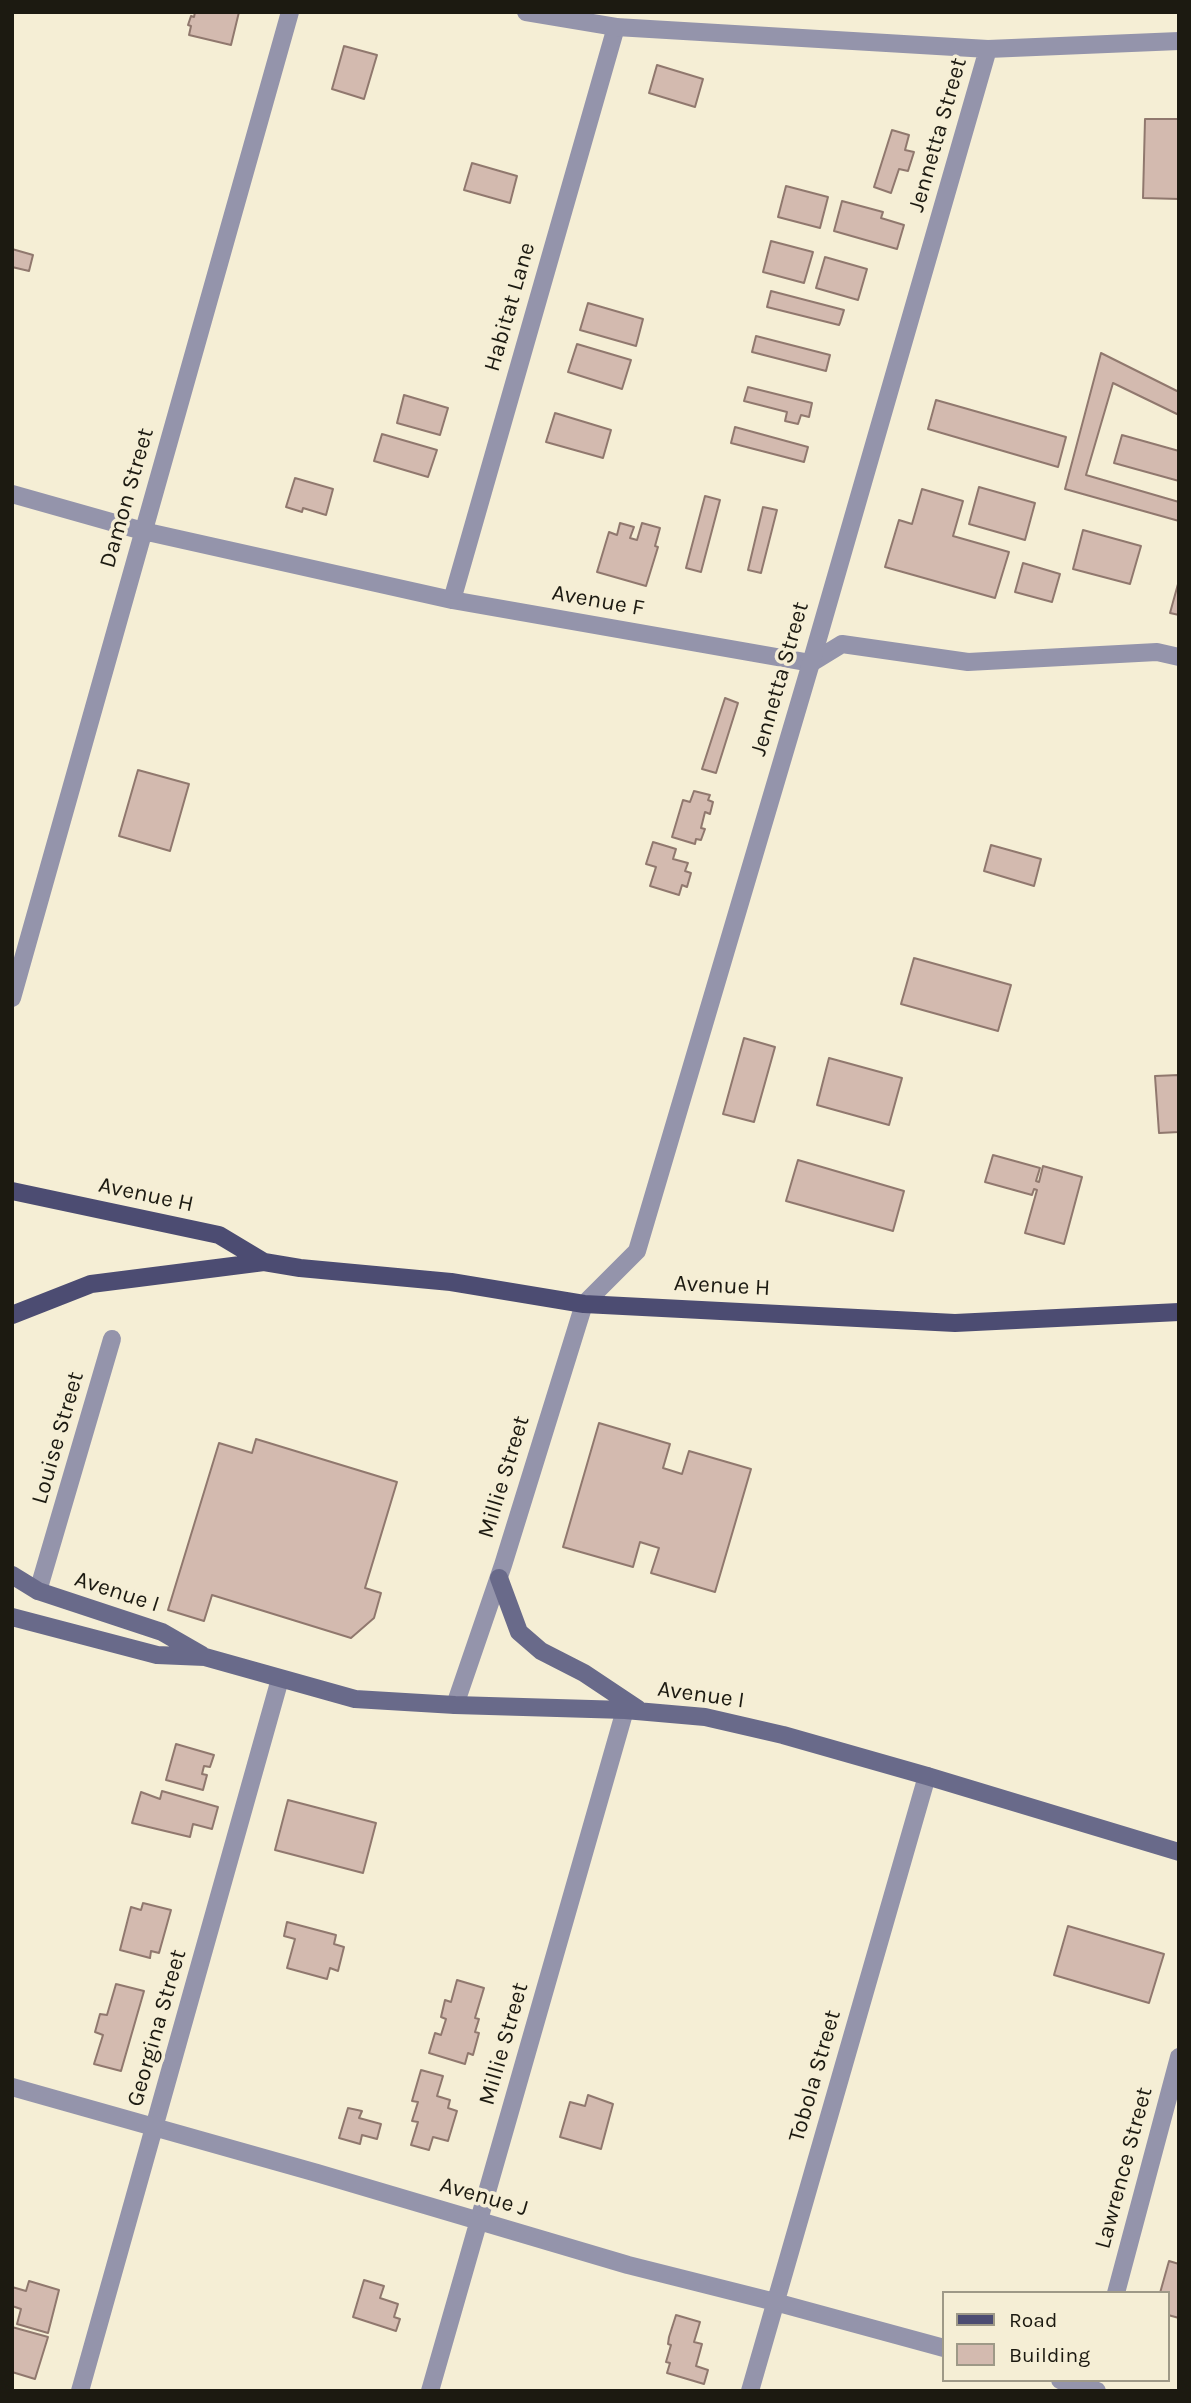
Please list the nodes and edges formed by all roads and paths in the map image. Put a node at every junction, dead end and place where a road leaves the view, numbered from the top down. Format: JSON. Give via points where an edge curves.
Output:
{"nodes":[{"id":1,"x":290,"y":12,"type":"edge"},
{"id":2,"x":526,"y":12,"type":"edge"},
{"id":3,"x":616,"y":27,"type":"junction"},
{"id":4,"x":1179,"y":41,"type":"edge"},
{"id":5,"x":988,"y":48,"type":"junction"},
{"id":6,"x":12,"y":494,"type":"edge"},
{"id":7,"x":143,"y":531,"type":"junction"},
{"id":8,"x":452,"y":600,"type":"junction"},
{"id":9,"x":1179,"y":657,"type":"edge"},
{"id":10,"x":811,"y":663,"type":"junction"},
{"id":11,"x":12,"y":998,"type":"edge"},
{"id":12,"x":12,"y":1191,"type":"edge"},
{"id":13,"x":264,"y":1262,"type":"junction"},
{"id":14,"x":584,"y":1304,"type":"junction"},
{"id":15,"x":1179,"y":1312,"type":"edge"},
{"id":16,"x":12,"y":1315,"type":"edge"},
{"id":17,"x":113,"y":1339,"type":"dead end"},
{"id":18,"x":12,"y":1575,"type":"edge"},
{"id":19,"x":499,"y":1578,"type":"junction"},
{"id":20,"x":12,"y":1590,"type":"edge"},
{"id":21,"x":38,"y":1591,"type":"junction"},
{"id":22,"x":12,"y":1617,"type":"edge"},
{"id":23,"x":205,"y":1657,"type":"junction"},
{"id":24,"x":280,"y":1679,"type":"junction"},
{"id":25,"x":455,"y":1705,"type":"junction"},
{"id":26,"x":633,"y":1710,"type":"junction"},
{"id":27,"x":927,"y":1776,"type":"junction"},
{"id":28,"x":1179,"y":1852,"type":"edge"},
{"id":29,"x":1179,"y":2057,"type":"edge"},
{"id":30,"x":12,"y":2087,"type":"edge"},
{"id":31,"x":154,"y":2127,"type":"junction"},
{"id":32,"x":478,"y":2221,"type":"junction"},
{"id":33,"x":1117,"y":2291,"type":"edge"},
{"id":34,"x":775,"y":2302,"type":"junction"},
{"id":35,"x":942,"y":2347,"type":"edge"},
{"id":36,"x":1068,"y":2382,"type":"edge"},
{"id":37,"x":1092,"y":2388,"type":"edge"},
{"id":38,"x":80,"y":2391,"type":"edge"},
{"id":39,"x":430,"y":2391,"type":"edge"},
{"id":40,"x":750,"y":2391,"type":"edge"}],
"edges":[{"from":1,"to":7,"type":"street","name":"Damon Street"},
{"from":2,"to":3,"type":"street"},
{"from":3,"to":5,"type":"street"},
{"from":3,"to":8,"type":"street","name":"Habitat Lane"},
{"from":4,"to":5,"type":"street"},
{"from":5,"to":10,"type":"street","name":"Jennetta Street"},
{"from":6,"to":7,"type":"street","name":"Avenue F"},
{"from":7,"to":8,"type":"street","name":"Avenue F"},
{"from":7,"to":11,"type":"street","name":"Damon Street"},
{"from":8,"to":10,"type":"street","name":"Avenue F"},
{"from":9,"to":10,"type":"street","via":[[1157,652],[968,662],[842,644]]},
{"from":10,"to":14,"type":"street","name":"Jennetta Street","via":[[637,1251]]},
{"from":12,"to":13,"type":"main road","name":"Avenue H","via":[[219,1235]]},
{"from":13,"to":14,"type":"main road","name":"Avenue H","via":[[451,1282]]},
{"from":13,"to":16,"type":"main road","name":"Avenue H","via":[[91,1284]]},
{"from":14,"to":15,"type":"main road","name":"Avenue H","via":[[955,1323]]},
{"from":14,"to":19,"type":"street","name":"Millie Street"},
{"from":17,"to":21,"type":"street","name":"Louise Street"},
{"from":18,"to":21,"type":"main road","name":"Avenue I"},
{"from":19,"to":25,"type":"street","name":"Millie Street"},
{"from":19,"to":26,"type":"main road","via":[[519,1632]]},
{"from":20,"to":21,"type":"main road"},
{"from":21,"to":23,"type":"main road","name":"Avenue I","via":[[162,1632]]},
{"from":22,"to":23,"type":"main road","name":"Avenue I","via":[[157,1655]]},
{"from":23,"to":24,"type":"main road","name":"Avenue I"},
{"from":24,"to":25,"type":"main road","name":"Avenue I","via":[[355,1699]]},
{"from":24,"to":31,"type":"street","name":"Georgina Street"},
{"from":25,"to":26,"type":"main road","name":"Avenue I"},
{"from":26,"to":27,"type":"main road","name":"Avenue I","via":[[705,1717]]},
{"from":26,"to":32,"type":"street","name":"Millie Street"},
{"from":27,"to":28,"type":"main road","name":"Avenue I"},
{"from":27,"to":34,"type":"street","name":"Tobola Street"},
{"from":29,"to":33,"type":"street","name":"Lawrence Street"},
{"from":30,"to":31,"type":"street","name":"Avenue J"},
{"from":31,"to":32,"type":"street","name":"Avenue J"},
{"from":31,"to":38,"type":"street","name":"Georgina Street"},
{"from":32,"to":34,"type":"street","name":"Avenue J"},
{"from":32,"to":39,"type":"street","name":"Millie Street"},
{"from":34,"to":35,"type":"street","name":"Avenue J"},
{"from":34,"to":40,"type":"street","name":"Tobola Street"},
{"from":36,"to":37,"type":"street"}]}
